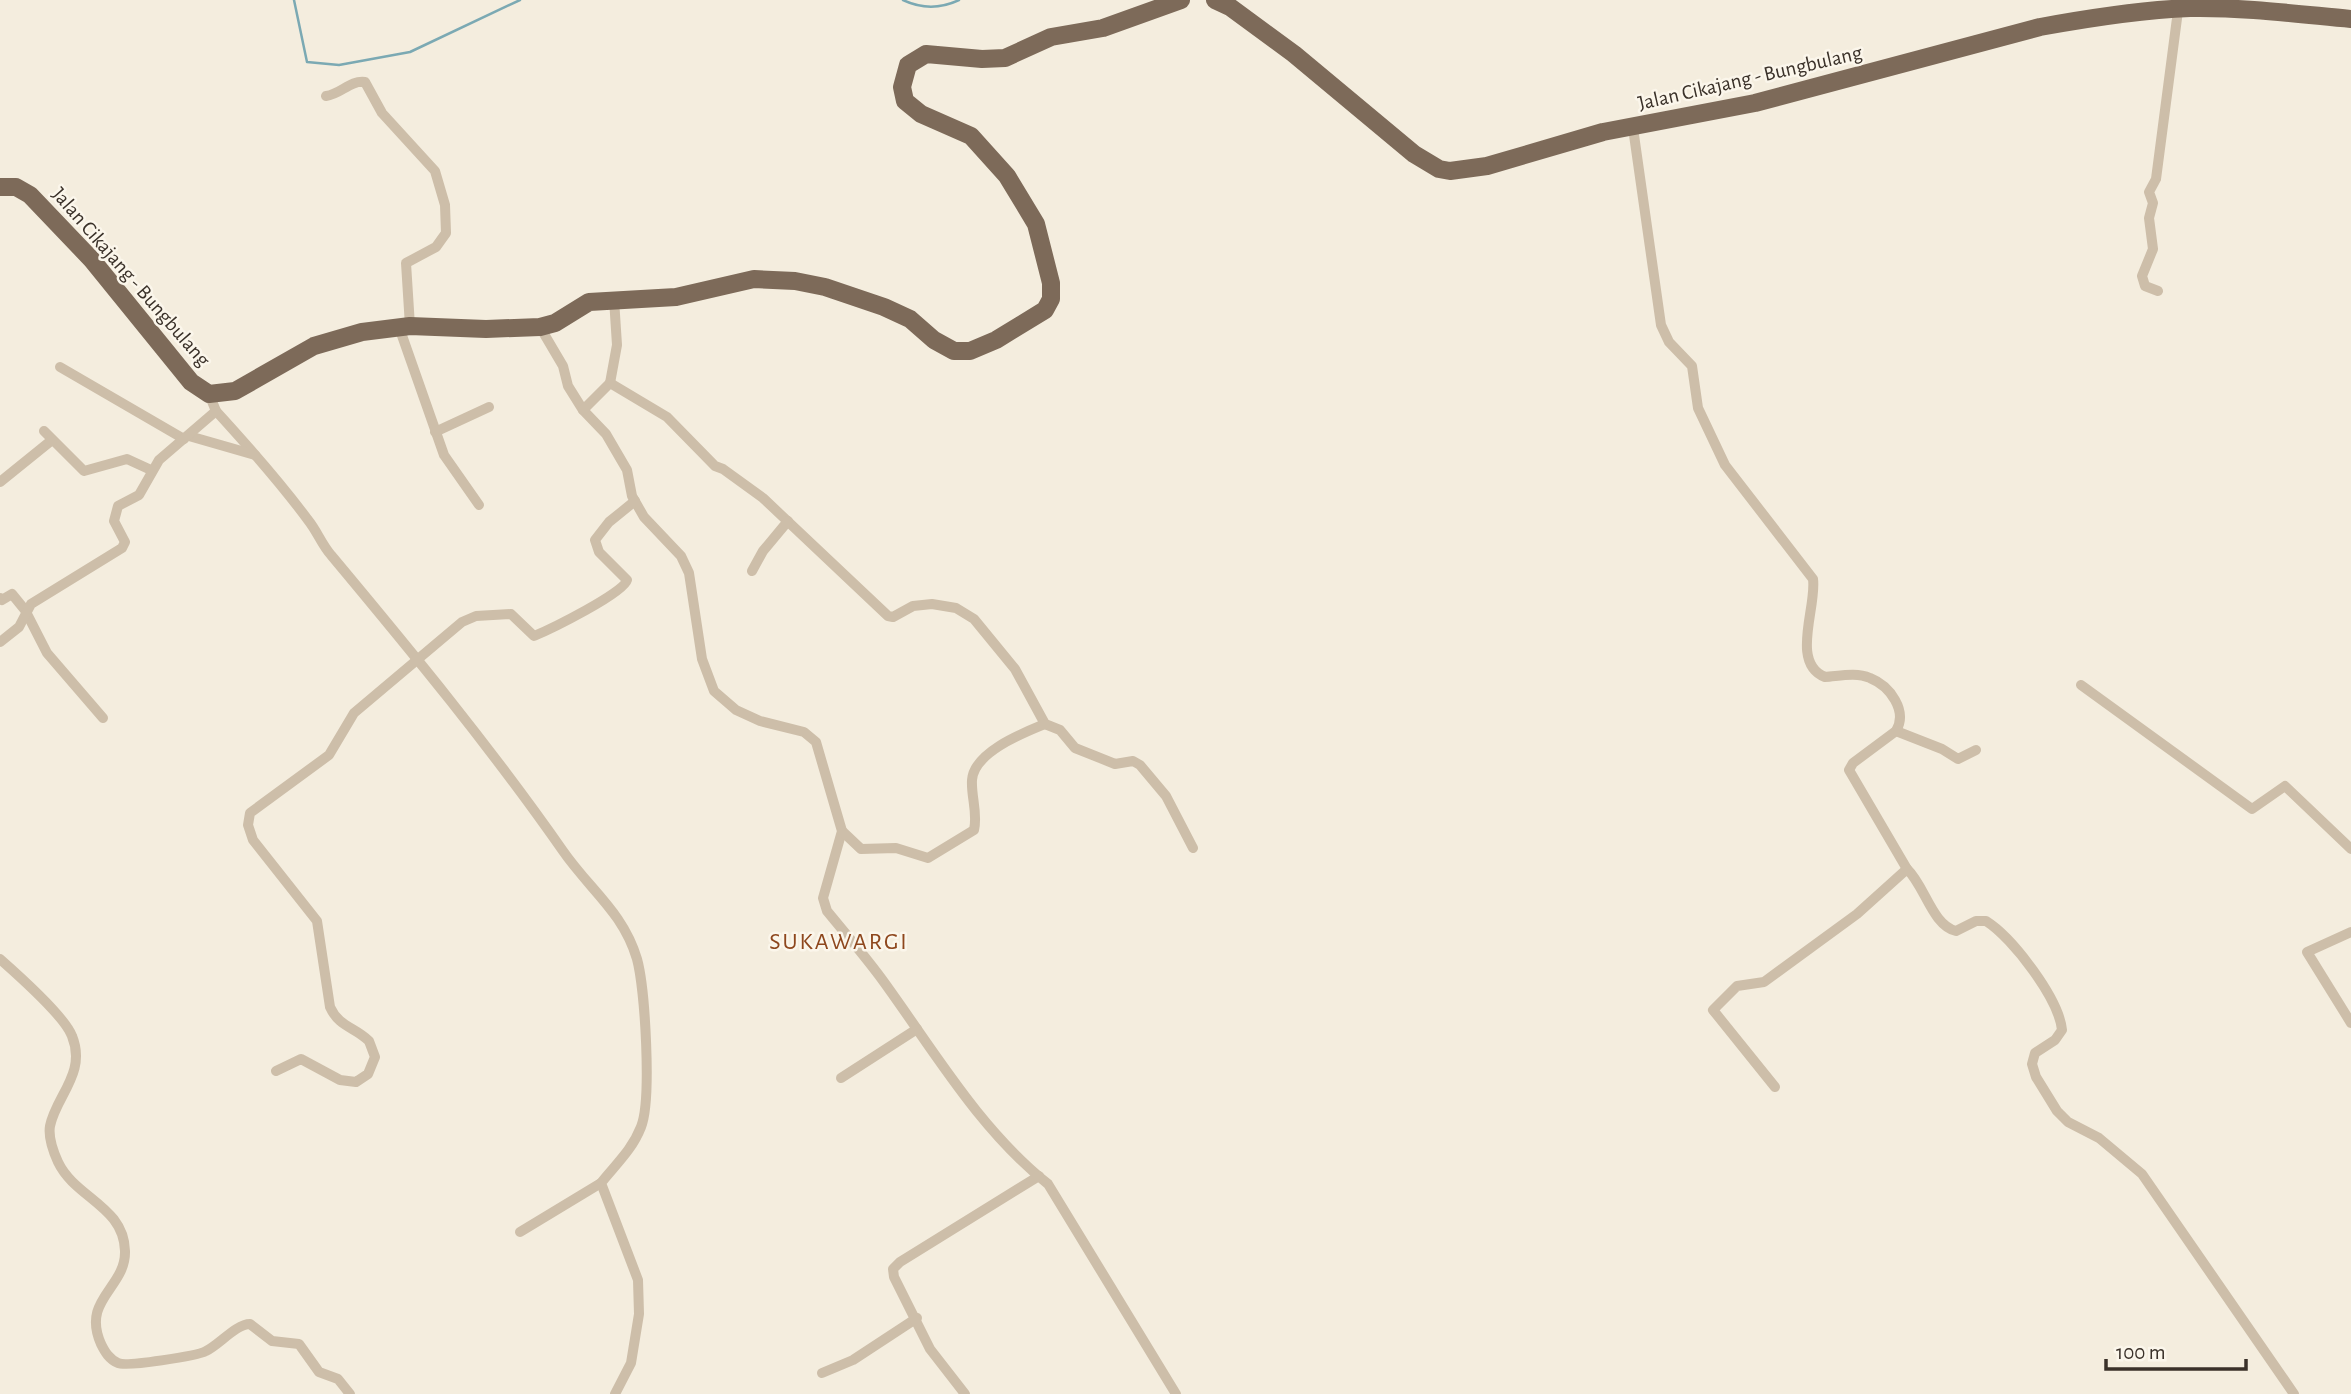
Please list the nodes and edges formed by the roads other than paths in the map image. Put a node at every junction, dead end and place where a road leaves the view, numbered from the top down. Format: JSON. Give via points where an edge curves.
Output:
{"nodes":[{"id":1,"x":1181,"y":0,"type":"edge"},
{"id":2,"x":1215,"y":0,"type":"edge"},
{"id":3,"x":2179,"y":5,"type":"edge"},
{"id":4,"x":2351,"y":19,"type":"edge"},
{"id":5,"x":326,"y":96,"type":"dead end"},
{"id":6,"x":1633,"y":128,"type":"junction"},
{"id":7,"x":3,"y":182,"type":"edge"},
{"id":8,"x":2158,"y":291,"type":"dead end"},
{"id":9,"x":614,"y":299,"type":"junction"},
{"id":10,"x":404,"y":326,"type":"junction"},
{"id":11,"x":540,"y":327,"type":"junction"},
{"id":12,"x":60,"y":367,"type":"dead end"},
{"id":13,"x":610,"y":383,"type":"junction"},
{"id":14,"x":213,"y":402,"type":"junction"},
{"id":15,"x":489,"y":407,"type":"dead end"},
{"id":16,"x":583,"y":410,"type":"junction"},
{"id":17,"x":44,"y":431,"type":"dead end"},
{"id":18,"x":435,"y":432,"type":"junction"},
{"id":19,"x":186,"y":438,"type":"junction"},
{"id":20,"x":52,"y":440,"type":"junction"},
{"id":21,"x":255,"y":455,"type":"junction"},
{"id":22,"x":151,"y":470,"type":"junction"},
{"id":23,"x":0,"y":482,"type":"edge"},
{"id":24,"x":635,"y":501,"type":"junction"},
{"id":25,"x":479,"y":505,"type":"dead end"},
{"id":26,"x":788,"y":521,"type":"junction"},
{"id":27,"x":752,"y":571,"type":"dead end"},
{"id":28,"x":0,"y":598,"type":"edge"},
{"id":29,"x":25,"y":610,"type":"junction"},
{"id":30,"x":0,"y":642,"type":"edge"},
{"id":31,"x":417,"y":660,"type":"junction"},
{"id":32,"x":2081,"y":685,"type":"dead end"},
{"id":33,"x":103,"y":718,"type":"dead end"},
{"id":34,"x":1045,"y":724,"type":"junction"},
{"id":35,"x":1896,"y":731,"type":"junction"},
{"id":36,"x":1976,"y":750,"type":"dead end"},
{"id":37,"x":842,"y":831,"type":"junction"},
{"id":38,"x":1193,"y":848,"type":"dead end"},
{"id":39,"x":2351,"y":849,"type":"edge"},
{"id":40,"x":1907,"y":869,"type":"junction"},
{"id":41,"x":2351,"y":932,"type":"edge"},
{"id":42,"x":0,"y":959,"type":"edge"},
{"id":43,"x":2351,"y":1023,"type":"edge"},
{"id":44,"x":917,"y":1029,"type":"junction"},
{"id":45,"x":276,"y":1071,"type":"dead end"},
{"id":46,"x":841,"y":1078,"type":"dead end"},
{"id":47,"x":1775,"y":1087,"type":"dead end"},
{"id":48,"x":1039,"y":1176,"type":"junction"},
{"id":49,"x":601,"y":1183,"type":"junction"},
{"id":50,"x":520,"y":1232,"type":"dead end"},
{"id":51,"x":917,"y":1318,"type":"junction"},
{"id":52,"x":822,"y":1373,"type":"dead end"},
{"id":53,"x":350,"y":1394,"type":"edge"},
{"id":54,"x":615,"y":1394,"type":"edge"},
{"id":55,"x":965,"y":1394,"type":"edge"},
{"id":56,"x":1176,"y":1394,"type":"edge"},
{"id":57,"x":2294,"y":1394,"type":"edge"}],
"edges":[{"from":1,"to":9,"type":"main road","name":"Jalan Cikajang - Bungbulang","via":[[1103,28],[1051,37],[1005,58],[926,54],[908,65],[902,87],[905,101],[921,114],[971,136],[1007,176],[1035,224],[1052,292],[1045,310],[1008,333],[970,351],[954,351],[899,313],[795,281],[754,279],[676,296]]},
{"from":2,"to":6,"type":"main road","name":"Jalan Cikajang - Bungbulang","via":[[1269,35],[1439,169],[1472,170],[1603,132]]},
{"from":3,"to":4,"type":"main road","name":"Jalan Cikajang - Bungbulang"},
{"from":3,"to":6,"type":"main road","name":"Jalan Cikajang - Bungbulang","via":[[2040,27],[1755,103]]},
{"from":3,"to":8,"type":"street","via":[[2157,179],[2149,192],[2153,249],[2143,276],[2145,286]]},
{"from":5,"to":10,"type":"street","via":[[365,82],[382,113],[428,162],[440,183],[444,239],[406,263]]},
{"from":6,"to":35,"type":"street","via":[[1664,332],[1692,366],[1698,408],[1725,465],[1813,579],[1807,652],[1811,666],[1825,677],[1853,675],[1879,683],[1900,712]]},
{"from":7,"to":14,"type":"main road","name":"Jalan Cikajang - Bungbulang","via":[[30,195]]},
{"from":9,"to":11,"type":"main road","name":"Jalan Cikajang - Bungbulang","via":[[589,302]]},
{"from":9,"to":13,"type":"street","via":[[617,345]]},
{"from":10,"to":11,"type":"main road","name":"Jalan Cikajang - Bungbulang"},
{"from":10,"to":14,"type":"main road","name":"Jalan Cikajang - Bungbulang","via":[[314,346]]},
{"from":10,"to":18,"type":"street"},
{"from":11,"to":16,"type":"street"},
{"from":12,"to":19,"type":"street"},
{"from":13,"to":16,"type":"street"},
{"from":13,"to":26,"type":"street","via":[[667,417],[715,466],[736,477]]},
{"from":14,"to":19,"type":"street"},
{"from":14,"to":21,"type":"street"},
{"from":15,"to":18,"type":"street"},
{"from":16,"to":24,"type":"street","via":[[606,434],[626,470]]},
{"from":17,"to":20,"type":"street"},
{"from":18,"to":25,"type":"street","via":[[450,464]]},
{"from":19,"to":21,"type":"street"},
{"from":19,"to":22,"type":"street"},
{"from":20,"to":22,"type":"street","via":[[85,471],[127,459]]},
{"from":20,"to":23,"type":"street"},
{"from":21,"to":31,"type":"street"},
{"from":22,"to":29,"type":"street","via":[[139,495],[115,511],[114,521],[125,542],[122,548]]},
{"from":24,"to":31,"type":"street","via":[[615,515],[595,540],[599,552],[628,582],[612,596],[534,636],[514,615],[469,618]]},
{"from":24,"to":37,"type":"street","via":[[681,556],[689,573],[702,659],[714,691],[736,710],[760,721],[810,735]]},
{"from":26,"to":27,"type":"street"},
{"from":26,"to":34,"type":"street","via":[[888,616],[932,604],[956,608],[974,619],[1015,670]]},
{"from":28,"to":29,"type":"street","via":[[12,594]]},
{"from":29,"to":30,"type":"street","via":[[19,627]]},
{"from":29,"to":33,"type":"street","via":[[47,653]]},
{"from":31,"to":45,"type":"street","via":[[354,713],[329,755],[255,807],[247,818],[258,848],[317,921],[335,1017],[369,1041],[375,1057],[368,1074],[356,1083],[340,1080],[301,1059]]},
{"from":31,"to":49,"type":"street","via":[[622,921],[637,961],[646,1108],[628,1153]]},
{"from":32,"to":39,"type":"street","via":[[2252,809],[2285,786]]},
{"from":34,"to":37,"type":"street","via":[[1017,735],[980,762],[972,780],[974,830],[935,856],[921,858],[896,848],[861,849]]},
{"from":34,"to":38,"type":"street","via":[[1060,730],[1075,748],[1115,764],[1133,761],[1140,765],[1166,796]]},
{"from":35,"to":36,"type":"street","via":[[1958,760]]},
{"from":35,"to":40,"type":"street","via":[[1849,770]]},
{"from":37,"to":44,"type":"street","via":[[823,898],[827,911]]},
{"from":40,"to":47,"type":"street","via":[[1857,914],[1772,976],[1737,986],[1713,1010]]},
{"from":40,"to":57,"type":"street","via":[[1922,885],[1946,927],[1956,931],[1986,921],[2025,961],[2056,1011],[2062,1030],[2035,1053],[2036,1077],[2068,1122],[2117,1152],[2155,1190]]},
{"from":41,"to":43,"type":"street","via":[[2307,952]]},
{"from":42,"to":53,"type":"street","via":[[72,1035],[72,1082],[50,1125],[50,1142],[72,1183],[100,1203],[121,1228],[125,1255],[96,1312],[99,1340],[106,1354],[129,1366],[202,1353],[250,1324],[272,1341],[299,1344],[319,1372],[338,1379]]},
{"from":44,"to":46,"type":"street"},
{"from":44,"to":48,"type":"street","via":[[981,1117]]},
{"from":48,"to":51,"type":"street","via":[[895,1265],[894,1278]]},
{"from":48,"to":56,"type":"street","via":[[1065,1209]]},
{"from":49,"to":50,"type":"street"},
{"from":49,"to":54,"type":"street","via":[[638,1280],[639,1314],[631,1363]]},
{"from":51,"to":52,"type":"street","via":[[853,1360]]},
{"from":51,"to":55,"type":"street","via":[[930,1349]]}]}
